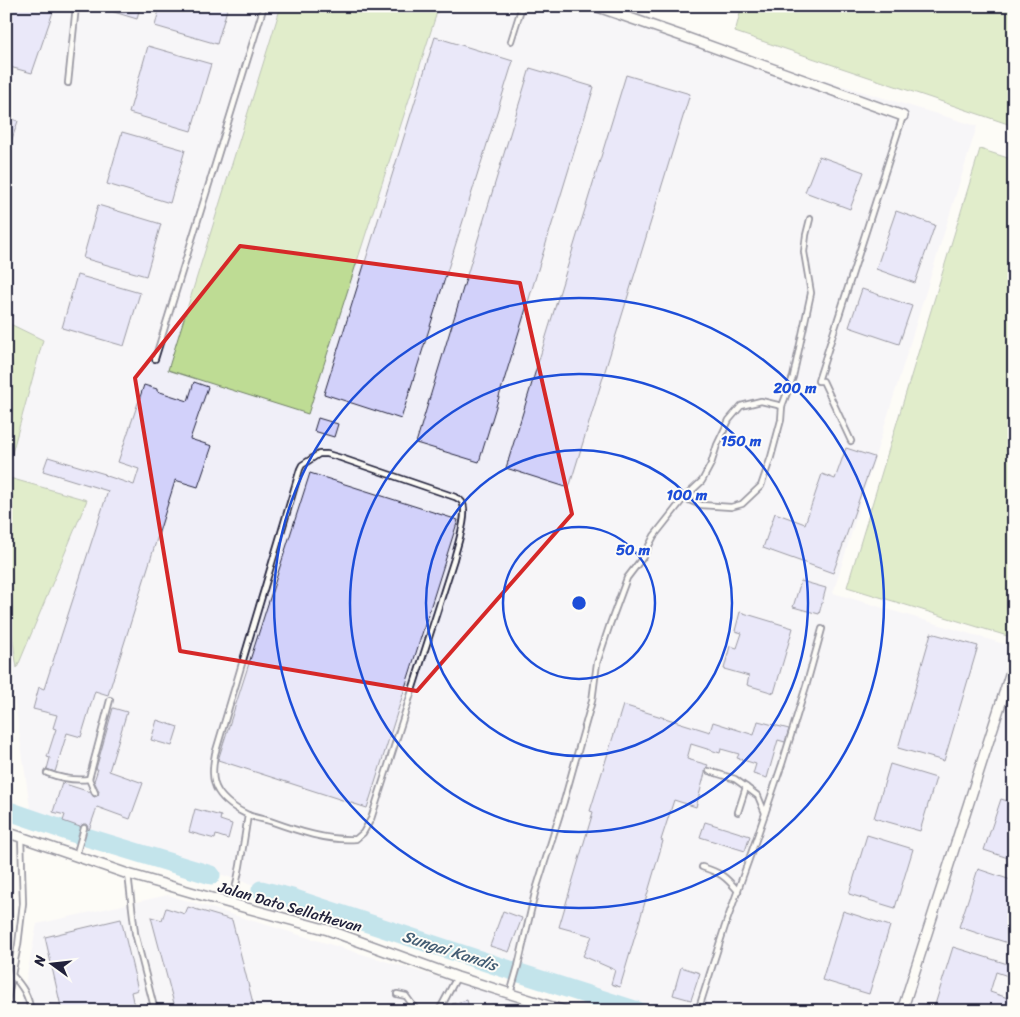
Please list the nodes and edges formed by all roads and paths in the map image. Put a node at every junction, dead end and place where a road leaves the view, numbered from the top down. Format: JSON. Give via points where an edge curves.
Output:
{"nodes":[{"id":1,"x":76,"y":6,"type":"edge"},
{"id":2,"x":264,"y":6,"type":"edge"},
{"id":3,"x":522,"y":6,"type":"edge"},
{"id":4,"x":595,"y":6,"type":"edge"},
{"id":5,"x":511,"y":41,"type":"dead end"},
{"id":6,"x":68,"y":83,"type":"dead end"},
{"id":7,"x":903,"y":116,"type":"joint"},
{"id":8,"x":810,"y":219,"type":"dead end"},
{"id":9,"x":155,"y":359,"type":"dead end"},
{"id":10,"x":782,"y":406,"type":"junction"},
{"id":11,"x":852,"y":441,"type":"dead end"},
{"id":12,"x":684,"y":498,"type":"junction"},
{"id":13,"x":822,"y":629,"type":"dead end"},
{"id":14,"x":1014,"y":662,"type":"edge"},
{"id":15,"x":110,"y":700,"type":"dead end"},
{"id":16,"x":709,"y":771,"type":"dead end"},
{"id":17,"x":47,"y":773,"type":"dead end"},
{"id":18,"x":89,"y":779,"type":"junction"},
{"id":19,"x":746,"y":787,"type":"junction"},
{"id":20,"x":95,"y":793,"type":"dead end"},
{"id":21,"x":738,"y":812,"type":"dead end"},
{"id":22,"x":765,"y":813,"type":"junction"},
{"id":23,"x":248,"y":815,"type":"junction"},
{"id":24,"x":84,"y":830,"type":"dead end"},
{"id":25,"x":6,"y":832,"type":"edge"},
{"id":26,"x":21,"y":837,"type":"junction"},
{"id":27,"x":76,"y":856,"type":"junction"},
{"id":28,"x":702,"y":868,"type":"dead end"},
{"id":29,"x":128,"y":874,"type":"junction"},
{"id":30,"x":738,"y":891,"type":"junction"},
{"id":31,"x":232,"y":904,"type":"junction"},
{"id":32,"x":12,"y":975,"type":"junction"},
{"id":33,"x":457,"y":976,"type":"junction"},
{"id":34,"x":397,"y":994,"type":"dead end"},
{"id":35,"x":510,"y":994,"type":"junction"},
{"id":36,"x":533,"y":1001,"type":"junction"},
{"id":37,"x":6,"y":1005,"type":"edge"},
{"id":38,"x":31,"y":1011,"type":"edge"},
{"id":39,"x":155,"y":1011,"type":"edge"},
{"id":40,"x":417,"y":1011,"type":"edge"},
{"id":41,"x":438,"y":1011,"type":"edge"},
{"id":42,"x":533,"y":1011,"type":"edge"},
{"id":43,"x":564,"y":1011,"type":"edge"},
{"id":44,"x":698,"y":1011,"type":"edge"},
{"id":45,"x":902,"y":1011,"type":"edge"}],
"edges":[{"from":1,"to":6,"type":"lane"},
{"from":2,"to":9,"type":"lane"},
{"from":3,"to":5,"type":"lane"},
{"from":4,"to":7,"type":"street"},
{"from":7,"to":11,"type":"lane","via":[[818,381],[823,381]]},
{"from":8,"to":10,"type":"lane","via":[[804,252],[811,293],[793,377]]},
{"from":10,"to":12,"type":"lane","via":[[761,401],[741,406],[729,420],[702,481]]},
{"from":10,"to":12,"type":"lane","via":[[781,420],[761,486],[742,504],[731,507],[701,505]]},
{"from":12,"to":35,"type":"lane","via":[[627,578],[610,624],[597,663],[592,701]]},
{"from":13,"to":22,"type":"lane"},
{"from":14,"to":45,"type":"street"},
{"from":15,"to":18,"type":"lane"},
{"from":16,"to":19,"type":"lane","via":[[735,779]]},
{"from":17,"to":18,"type":"lane","via":[[67,779]]},
{"from":18,"to":20,"type":"lane"},
{"from":19,"to":21,"type":"lane"},
{"from":19,"to":22,"type":"lane","via":[[758,796]]},
{"from":22,"to":30,"type":"lane"},
{"from":23,"to":23,"type":"lane","via":[[231,805],[217,790],[213,768],[215,754],[302,465],[319,454],[327,454],[461,500],[464,517],[454,559],[371,819],[363,833],[348,840],[325,837]]},
{"from":23,"to":31,"type":"lane"},
{"from":24,"to":27,"type":"lane"},
{"from":25,"to":26,"type":"street","name":"Jalan Dato Sellathevan"},
{"from":26,"to":27,"type":"street","name":"Jalan Dato Sellathevan"},
{"from":26,"to":32,"type":"lane","via":[[22,903]]},
{"from":27,"to":29,"type":"street","name":"Jalan Dato Sellathevan"},
{"from":28,"to":30,"type":"lane","via":[[721,874]]},
{"from":29,"to":31,"type":"street","name":"Jalan Dato Sellathevan"},
{"from":29,"to":39,"type":"lane","via":[[134,933]]},
{"from":30,"to":44,"type":"lane"},
{"from":31,"to":33,"type":"street","name":"Jalan Dato Sellathevan","via":[[328,930]]},
{"from":32,"to":37,"type":"lane"},
{"from":32,"to":38,"type":"lane","via":[[23,986]]},
{"from":33,"to":35,"type":"street","name":"Jalan Dato Sellathevan"},
{"from":33,"to":41,"type":"lane"},
{"from":34,"to":40,"type":"lane","via":[[406,996]]},
{"from":35,"to":36,"type":"street","name":"Jalan Dato Sellathevan"},
{"from":36,"to":42,"type":"lane"},
{"from":36,"to":43,"type":"street","name":"Jalan Dato Sellathevan"}]}
